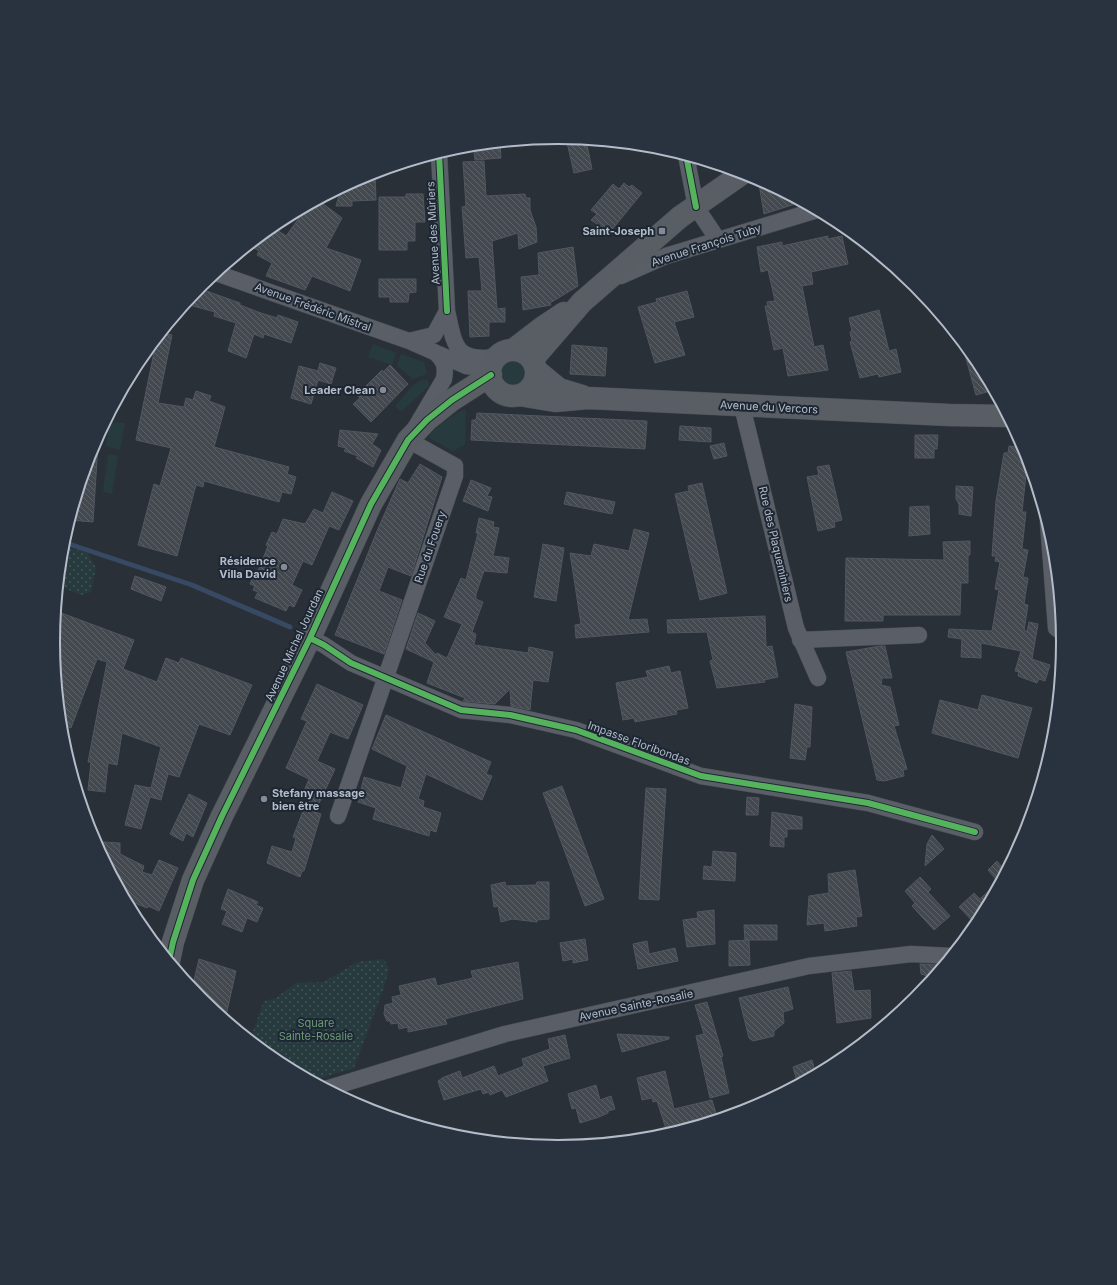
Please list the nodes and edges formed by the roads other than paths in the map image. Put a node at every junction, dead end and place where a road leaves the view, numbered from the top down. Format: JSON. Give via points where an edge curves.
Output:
{"nodes":[{"id":1,"x":438,"y":159,"type":"edge"},
{"id":2,"x":687,"y":161,"type":"edge"},
{"id":3,"x":737,"y":177,"type":"edge"},
{"id":4,"x":696,"y":207,"type":"junction"},
{"id":5,"x":810,"y":212,"type":"edge"},
{"id":6,"x":718,"y":240,"type":"junction"},
{"id":7,"x":222,"y":275,"type":"edge"},
{"id":8,"x":598,"y":288,"type":"junction"},
{"id":9,"x":582,"y":302,"type":"junction"},
{"id":10,"x":447,"y":311,"type":"junction"},
{"id":11,"x":410,"y":341,"type":"junction"},
{"id":12,"x":436,"y":353,"type":"junction"},
{"id":13,"x":534,"y":365,"type":"junction"},
{"id":14,"x":502,"y":373,"type":"junction"},
{"id":15,"x":588,"y":398,"type":"junction"},
{"id":16,"x":742,"y":406,"type":"junction"},
{"id":17,"x":1003,"y":416,"type":"edge"},
{"id":18,"x":408,"y":440,"type":"junction"},
{"id":19,"x":1052,"y":569,"type":"edge"},
{"id":20,"x":1057,"y":628,"type":"edge"},
{"id":21,"x":919,"y":635,"type":"dead end"},
{"id":22,"x":310,"y":638,"type":"junction"},
{"id":23,"x":800,"y":640,"type":"junction"},
{"id":24,"x":818,"y":678,"type":"dead end"},
{"id":25,"x":385,"y":679,"type":"junction"},
{"id":26,"x":338,"y":816,"type":"dead end"},
{"id":27,"x":975,"y":832,"type":"dead end"},
{"id":28,"x":170,"y":955,"type":"edge"},
{"id":29,"x":946,"y":956,"type":"edge"},
{"id":30,"x":333,"y":1087,"type":"edge"}],
"edges":[{"from":1,"to":10,"type":"street","name":"Avenue des Mûriers"},
{"from":2,"to":4,"type":"street"},
{"from":3,"to":4,"type":"street","name":"Avenue Michel Jourdan"},
{"from":4,"to":6,"type":"street"},
{"from":4,"to":8,"type":"street","name":"Avenue Michel Jourdan","via":[[662,231]]},
{"from":5,"to":6,"type":"street","name":"Avenue François Tuby"},
{"from":6,"to":8,"type":"street","name":"Avenue François Tuby","via":[[666,256]]},
{"from":7,"to":11,"type":"street","name":"Avenue Frédéric Mistral"},
{"from":8,"to":9,"type":"street","name":"Avenue Michel Jourdan"},
{"from":9,"to":13,"type":"street","name":"Avenue Michel Jourdan"},
{"from":9,"to":14,"type":"street","name":"Avenue Michel Jourdan","via":[[543,327]]},
{"from":10,"to":11,"type":"street","via":[[434,335]]},
{"from":10,"to":14,"type":"street","name":"Avenue des Mûriers","via":[[452,337],[459,351],[468,357],[481,359]]},
{"from":11,"to":12,"type":"street","name":"Avenue Frédéric Mistral"},
{"from":12,"to":14,"type":"street","name":"Avenue Frédéric Mistral","via":[[466,366]]},
{"from":12,"to":18,"type":"street","via":[[444,361],[444,379]]},
{"from":13,"to":14,"type":"street","name":"Avenue du Vercors","via":[[521,352]]},
{"from":13,"to":14,"type":"street","via":[[534,383],[525,393]]},
{"from":13,"to":15,"type":"street","name":"Avenue du Vercors","via":[[559,389]]},
{"from":14,"to":15,"type":"street","name":"Avenue du Vercors","via":[[555,401]]},
{"from":14,"to":18,"type":"street","name":"Avenue Michel Jourdan","via":[[452,400],[427,420]]},
{"from":15,"to":16,"type":"street","name":"Avenue du Vercors"},
{"from":16,"to":17,"type":"street","name":"Avenue du Vercors"},
{"from":16,"to":23,"type":"street","name":"Rue des Plaqueminiers"},
{"from":18,"to":22,"type":"street","name":"Avenue Michel Jourdan","via":[[371,504]]},
{"from":18,"to":25,"type":"street","name":"Rue du Fouery","via":[[455,466],[455,476]]},
{"from":19,"to":20,"type":"street"},
{"from":21,"to":23,"type":"street"},
{"from":22,"to":25,"type":"street","name":"Impasse Floribondas","via":[[351,663]]},
{"from":22,"to":28,"type":"street","name":"Avenue Michel Jourdan","via":[[193,880]]},
{"from":23,"to":24,"type":"street","name":"Rue des Plaqueminiers"},
{"from":25,"to":26,"type":"street"},
{"from":25,"to":27,"type":"street","name":"Impasse Floribondas","via":[[461,710],[510,716],[576,730],[701,776],[868,803]]},
{"from":29,"to":30,"type":"street","name":"Avenue Sainte-Rosalie","via":[[911,954],[809,966],[505,1034]]}]}
